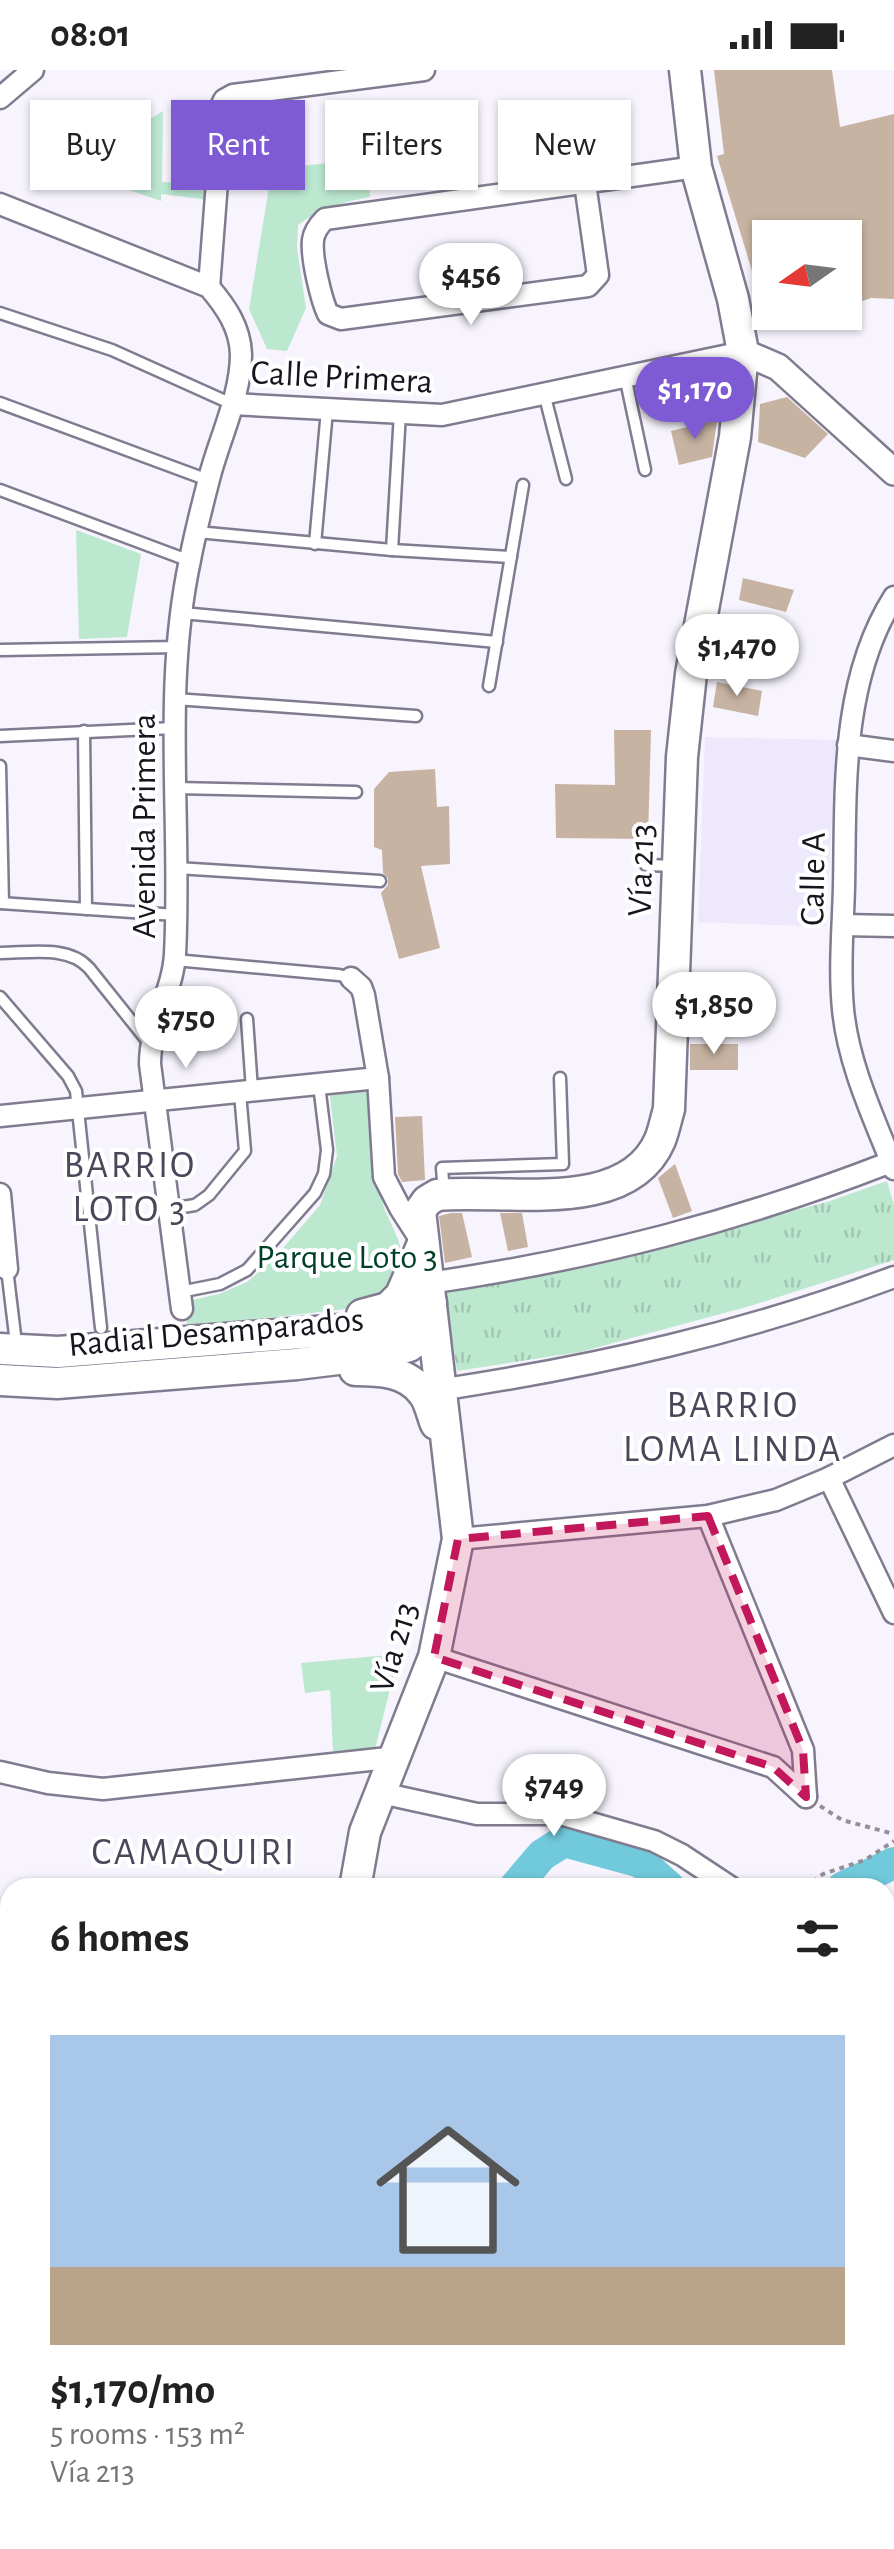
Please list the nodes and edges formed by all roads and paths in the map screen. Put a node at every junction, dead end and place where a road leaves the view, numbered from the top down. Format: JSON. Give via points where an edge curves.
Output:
{"nodes":[{"id":1,"x":33,"y":70,"type":"edge"},
{"id":2,"x":424,"y":70,"type":"edge"},
{"id":3,"x":685,"y":70,"type":"edge"},
{"id":4,"x":380,"y":73,"type":"edge"},
{"id":5,"x":0,"y":98,"type":"edge"},
{"id":6,"x":696,"y":167,"type":"junction"},
{"id":7,"x":631,"y":176,"type":"edge"},
{"id":8,"x":585,"y":183,"type":"joint"},
{"id":9,"x":0,"y":204,"type":"edge"},
{"id":10,"x":209,"y":287,"type":"junction"},
{"id":11,"x":0,"y":313,"type":"edge"},
{"id":12,"x":743,"y":352,"type":"junction"},
{"id":13,"x":626,"y":376,"type":"junction"},
{"id":14,"x":544,"y":393,"type":"junction"},
{"id":15,"x":0,"y":403,"type":"edge"},
{"id":16,"x":232,"y":404,"type":"junction"},
{"id":17,"x":328,"y":410,"type":"junction"},
{"id":18,"x":400,"y":413,"type":"junction"},
{"id":19,"x":645,"y":470,"type":"dead end"},
{"id":20,"x":894,"y":472,"type":"edge"},
{"id":21,"x":566,"y":479,"type":"dead end"},
{"id":22,"x":208,"y":480,"type":"junction"},
{"id":23,"x":523,"y":485,"type":"dead end"},
{"id":24,"x":0,"y":490,"type":"edge"},
{"id":25,"x":197,"y":532,"type":"junction"},
{"id":26,"x":315,"y":544,"type":"junction"},
{"id":27,"x":392,"y":550,"type":"junction"},
{"id":28,"x":511,"y":557,"type":"junction"},
{"id":29,"x":190,"y":561,"type":"junction"},
{"id":30,"x":894,"y":598,"type":"edge"},
{"id":31,"x":182,"y":613,"type":"junction"},
{"id":32,"x":496,"y":642,"type":"junction"},
{"id":33,"x":178,"y":647,"type":"junction"},
{"id":34,"x":0,"y":650,"type":"edge"},
{"id":35,"x":489,"y":686,"type":"dead end"},
{"id":36,"x":175,"y":699,"type":"junction"},
{"id":37,"x":416,"y":716,"type":"dead end"},
{"id":38,"x":174,"y":728,"type":"junction"},
{"id":39,"x":84,"y":731,"type":"junction"},
{"id":40,"x":0,"y":736,"type":"edge"},
{"id":41,"x":848,"y":745,"type":"junction"},
{"id":42,"x":894,"y":751,"type":"edge"},
{"id":43,"x":0,"y":766,"type":"edge"},
{"id":44,"x":176,"y":788,"type":"junction"},
{"id":45,"x":356,"y":792,"type":"dead end"},
{"id":46,"x":646,"y":865,"type":"dead end"},
{"id":47,"x":677,"y":866,"type":"junction"},
{"id":48,"x":178,"y":868,"type":"junction"},
{"id":49,"x":380,"y":881,"type":"dead end"},
{"id":50,"x":1,"y":903,"type":"edge"},
{"id":51,"x":86,"y":909,"type":"junction"},
{"id":52,"x":176,"y":915,"type":"junction"},
{"id":53,"x":843,"y":925,"type":"junction"},
{"id":54,"x":894,"y":926,"type":"edge"},
{"id":55,"x":0,"y":953,"type":"edge"},
{"id":56,"x":175,"y":960,"type":"junction"},
{"id":57,"x":350,"y":978,"type":"joint"},
{"id":58,"x":0,"y":998,"type":"edge"},
{"id":59,"x":247,"y":1018,"type":"dead end"},
{"id":60,"x":150,"y":1043,"type":"junction"},
{"id":61,"x":378,"y":1078,"type":"junction"},
{"id":62,"x":560,"y":1078,"type":"dead end"},
{"id":63,"x":318,"y":1084,"type":"junction"},
{"id":64,"x":246,"y":1090,"type":"junction"},
{"id":65,"x":154,"y":1099,"type":"junction"},
{"id":66,"x":79,"y":1108,"type":"junction"},
{"id":67,"x":0,"y":1116,"type":"edge"},
{"id":68,"x":893,"y":1165,"type":"edge"},
{"id":69,"x":384,"y":1177,"type":"junction"},
{"id":70,"x":0,"y":1194,"type":"edge"},
{"id":71,"x":441,"y":1195,"type":"junction"},
{"id":72,"x":169,"y":1209,"type":"junction"},
{"id":73,"x":422,"y":1243,"type":"junction"},
{"id":74,"x":7,"y":1269,"type":"joint"},
{"id":75,"x":894,"y":1277,"type":"edge"},
{"id":76,"x":0,"y":1298,"type":"edge"},
{"id":77,"x":181,"y":1301,"type":"joint"},
{"id":78,"x":431,"y":1305,"type":"junction"},
{"id":79,"x":12,"y":1309,"type":"junction"},
{"id":80,"x":101,"y":1328,"type":"dead end"},
{"id":81,"x":8,"y":1342,"type":"edge"},
{"id":82,"x":299,"y":1349,"type":"junction"},
{"id":83,"x":384,"y":1370,"type":"junction"},
{"id":84,"x":0,"y":1380,"type":"edge"},
{"id":85,"x":439,"y":1390,"type":"junction"},
{"id":86,"x":894,"y":1445,"type":"edge"},
{"id":87,"x":450,"y":1462,"type":"junction"},
{"id":88,"x":829,"y":1478,"type":"junction"},
{"id":89,"x":708,"y":1516,"type":"junction"},
{"id":90,"x":458,"y":1539,"type":"junction"},
{"id":91,"x":894,"y":1614,"type":"edge"},
{"id":92,"x":434,"y":1656,"type":"junction"},
{"id":93,"x":396,"y":1757,"type":"junction"},
{"id":94,"x":0,"y":1772,"type":"edge"},
{"id":95,"x":382,"y":1793,"type":"junction"},
{"id":96,"x":806,"y":1797,"type":"junction"},
{"id":97,"x":894,"y":1838,"type":"edge"},
{"id":98,"x":357,"y":1878,"type":"edge"},
{"id":99,"x":717,"y":1878,"type":"edge"},
{"id":100,"x":818,"y":1878,"type":"edge"}],
"edges":[{"from":1,"to":5,"type":"street"},
{"from":2,"to":4,"type":"street"},
{"from":3,"to":6,"type":"main road","name":"Vía 213"},
{"from":4,"to":10,"type":"street","via":[[224,100]]},
{"from":6,"to":7,"type":"street"},
{"from":6,"to":12,"type":"main road","name":"Vía 213"},
{"from":8,"to":8,"type":"street","via":[[325,219],[312,242],[328,314],[341,319],[588,286],[598,274]]},
{"from":9,"to":10,"type":"street"},
{"from":10,"to":16,"type":"street","name":"Avenida Primera","via":[[239,337]]},
{"from":11,"to":16,"type":"lane","via":[[112,350]]},
{"from":12,"to":13,"type":"street","name":"Calle Primera"},
{"from":12,"to":20,"type":"street","via":[[778,368]]},
{"from":12,"to":47,"type":"main road","name":"Vía 213","via":[[736,437],[691,674]]},
{"from":13,"to":14,"type":"street","name":"Calle Primera"},
{"from":13,"to":19,"type":"lane"},
{"from":14,"to":18,"type":"street","name":"Calle Primera","via":[[442,415]]},
{"from":14,"to":21,"type":"lane"},
{"from":15,"to":22,"type":"lane"},
{"from":16,"to":17,"type":"street","name":"Calle Primera"},
{"from":16,"to":22,"type":"street","name":"Avenida Primera"},
{"from":17,"to":18,"type":"street","name":"Calle Primera"},
{"from":17,"to":26,"type":"lane"},
{"from":18,"to":27,"type":"lane"},
{"from":22,"to":25,"type":"street","name":"Avenida Primera"},
{"from":23,"to":28,"type":"lane"},
{"from":24,"to":29,"type":"lane"},
{"from":25,"to":26,"type":"lane"},
{"from":25,"to":29,"type":"street","name":"Avenida Primera"},
{"from":26,"to":27,"type":"lane"},
{"from":27,"to":28,"type":"lane"},
{"from":28,"to":32,"type":"lane"},
{"from":29,"to":31,"type":"street","name":"Avenida Primera"},
{"from":30,"to":41,"type":"street","name":"Calle A","via":[[880,619]]},
{"from":31,"to":32,"type":"lane"},
{"from":31,"to":33,"type":"street","name":"Avenida Primera"},
{"from":32,"to":35,"type":"lane"},
{"from":33,"to":34,"type":"lane"},
{"from":33,"to":36,"type":"street","name":"Avenida Primera"},
{"from":36,"to":37,"type":"lane"},
{"from":36,"to":38,"type":"street","name":"Avenida Primera"},
{"from":38,"to":39,"type":"lane"},
{"from":38,"to":44,"type":"street","name":"Avenida Primera"},
{"from":39,"to":40,"type":"lane"},
{"from":39,"to":51,"type":"lane"},
{"from":41,"to":42,"type":"street"},
{"from":41,"to":53,"type":"street","name":"Calle A"},
{"from":43,"to":50,"type":"lane"},
{"from":44,"to":45,"type":"lane"},
{"from":44,"to":48,"type":"street","name":"Avenida Primera"},
{"from":46,"to":47,"type":"lane"},
{"from":47,"to":71,"type":"main road","name":"Vía 213","via":[[668,1110],[650,1157],[630,1176],[592,1192]]},
{"from":48,"to":49,"type":"lane"},
{"from":48,"to":52,"type":"street","name":"Avenida Primera"},
{"from":50,"to":51,"type":"lane"},
{"from":51,"to":52,"type":"lane"},
{"from":52,"to":56,"type":"street","name":"Avenida Primera"},
{"from":53,"to":54,"type":"street"},
{"from":53,"to":68,"type":"street","name":"Calle A","via":[[843,1010],[852,1060]]},
{"from":55,"to":60,"type":"lane","via":[[78,958]]},
{"from":56,"to":57,"type":"lane"},
{"from":56,"to":60,"type":"street","name":"Avenida Primera"},
{"from":57,"to":61,"type":"street","via":[[364,995]]},
{"from":58,"to":66,"type":"lane","via":[[68,1076]]},
{"from":59,"to":64,"type":"lane"},
{"from":60,"to":65,"type":"street","name":"Avenida Primera"},
{"from":61,"to":63,"type":"street"},
{"from":61,"to":69,"type":"street"},
{"from":62,"to":71,"type":"lane","via":[[563,1164],[442,1168]]},
{"from":63,"to":64,"type":"street"},
{"from":63,"to":77,"type":"lane","via":[[327,1150],[315,1193],[248,1270]]},
{"from":64,"to":65,"type":"street"},
{"from":64,"to":72,"type":"lane","via":[[244,1151],[209,1195]]},
{"from":65,"to":66,"type":"street"},
{"from":65,"to":72,"type":"street","name":"Avenida Primera"},
{"from":66,"to":67,"type":"street"},
{"from":66,"to":80,"type":"lane"},
{"from":68,"to":78,"type":"street"},
{"from":69,"to":71,"type":"street","via":[[403,1192]]},
{"from":69,"to":73,"type":"street"},
{"from":70,"to":74,"type":"street"},
{"from":71,"to":73,"type":"main road","name":"Vía 213","via":[[420,1211]]},
{"from":72,"to":77,"type":"street","name":"Avenida Primera"},
{"from":73,"to":78,"type":"main road","name":"Vía 213"},
{"from":73,"to":82,"type":"main road","via":[[408,1282],[388,1308]]},
{"from":74,"to":79,"type":"lane"},
{"from":75,"to":85,"type":"street","via":[[689,1342]]},
{"from":76,"to":79,"type":"lane"},
{"from":78,"to":82,"type":"main road","name":"Radial Desamparados","via":[[409,1346],[386,1353]]},
{"from":78,"to":85,"type":"main road","name":"Vía 213"},
{"from":79,"to":81,"type":"lane"},
{"from":81,"to":82,"type":"main road","name":"Radial Desamparados","via":[[58,1352]]},
{"from":82,"to":83,"type":"main road","via":[[328,1370]]},
{"from":82,"to":84,"type":"main road","name":"Radial Desamparados","via":[[57,1383]]},
{"from":83,"to":85,"type":"main road","via":[[404,1370]]},
{"from":83,"to":87,"type":"main road","via":[[425,1395]]},
{"from":85,"to":87,"type":"main road","name":"Vía 213"},
{"from":86,"to":88,"type":"street"},
{"from":87,"to":90,"type":"main road","name":"Vía 213"},
{"from":88,"to":89,"type":"street","via":[[776,1500]]},
{"from":88,"to":91,"type":"street"},
{"from":89,"to":90,"type":"street"},
{"from":89,"to":96,"type":"street","via":[[804,1750]]},
{"from":90,"to":92,"type":"main road","name":"Vía 213"},
{"from":92,"to":93,"type":"main road","name":"Vía 213"},
{"from":92,"to":96,"type":"street","via":[[773,1767]]},
{"from":93,"to":94,"type":"street","via":[[103,1789]]},
{"from":93,"to":95,"type":"main road","name":"Vía 213"},
{"from":95,"to":98,"type":"main road","name":"Vía 213","via":[[365,1832]]},
{"from":95,"to":99,"type":"street","via":[[477,1814],[560,1814],[654,1841]]},
{"from":96,"to":97,"type":"path","via":[[842,1820]]},
{"from":97,"to":100,"type":"path","via":[[865,1860]]}]}
